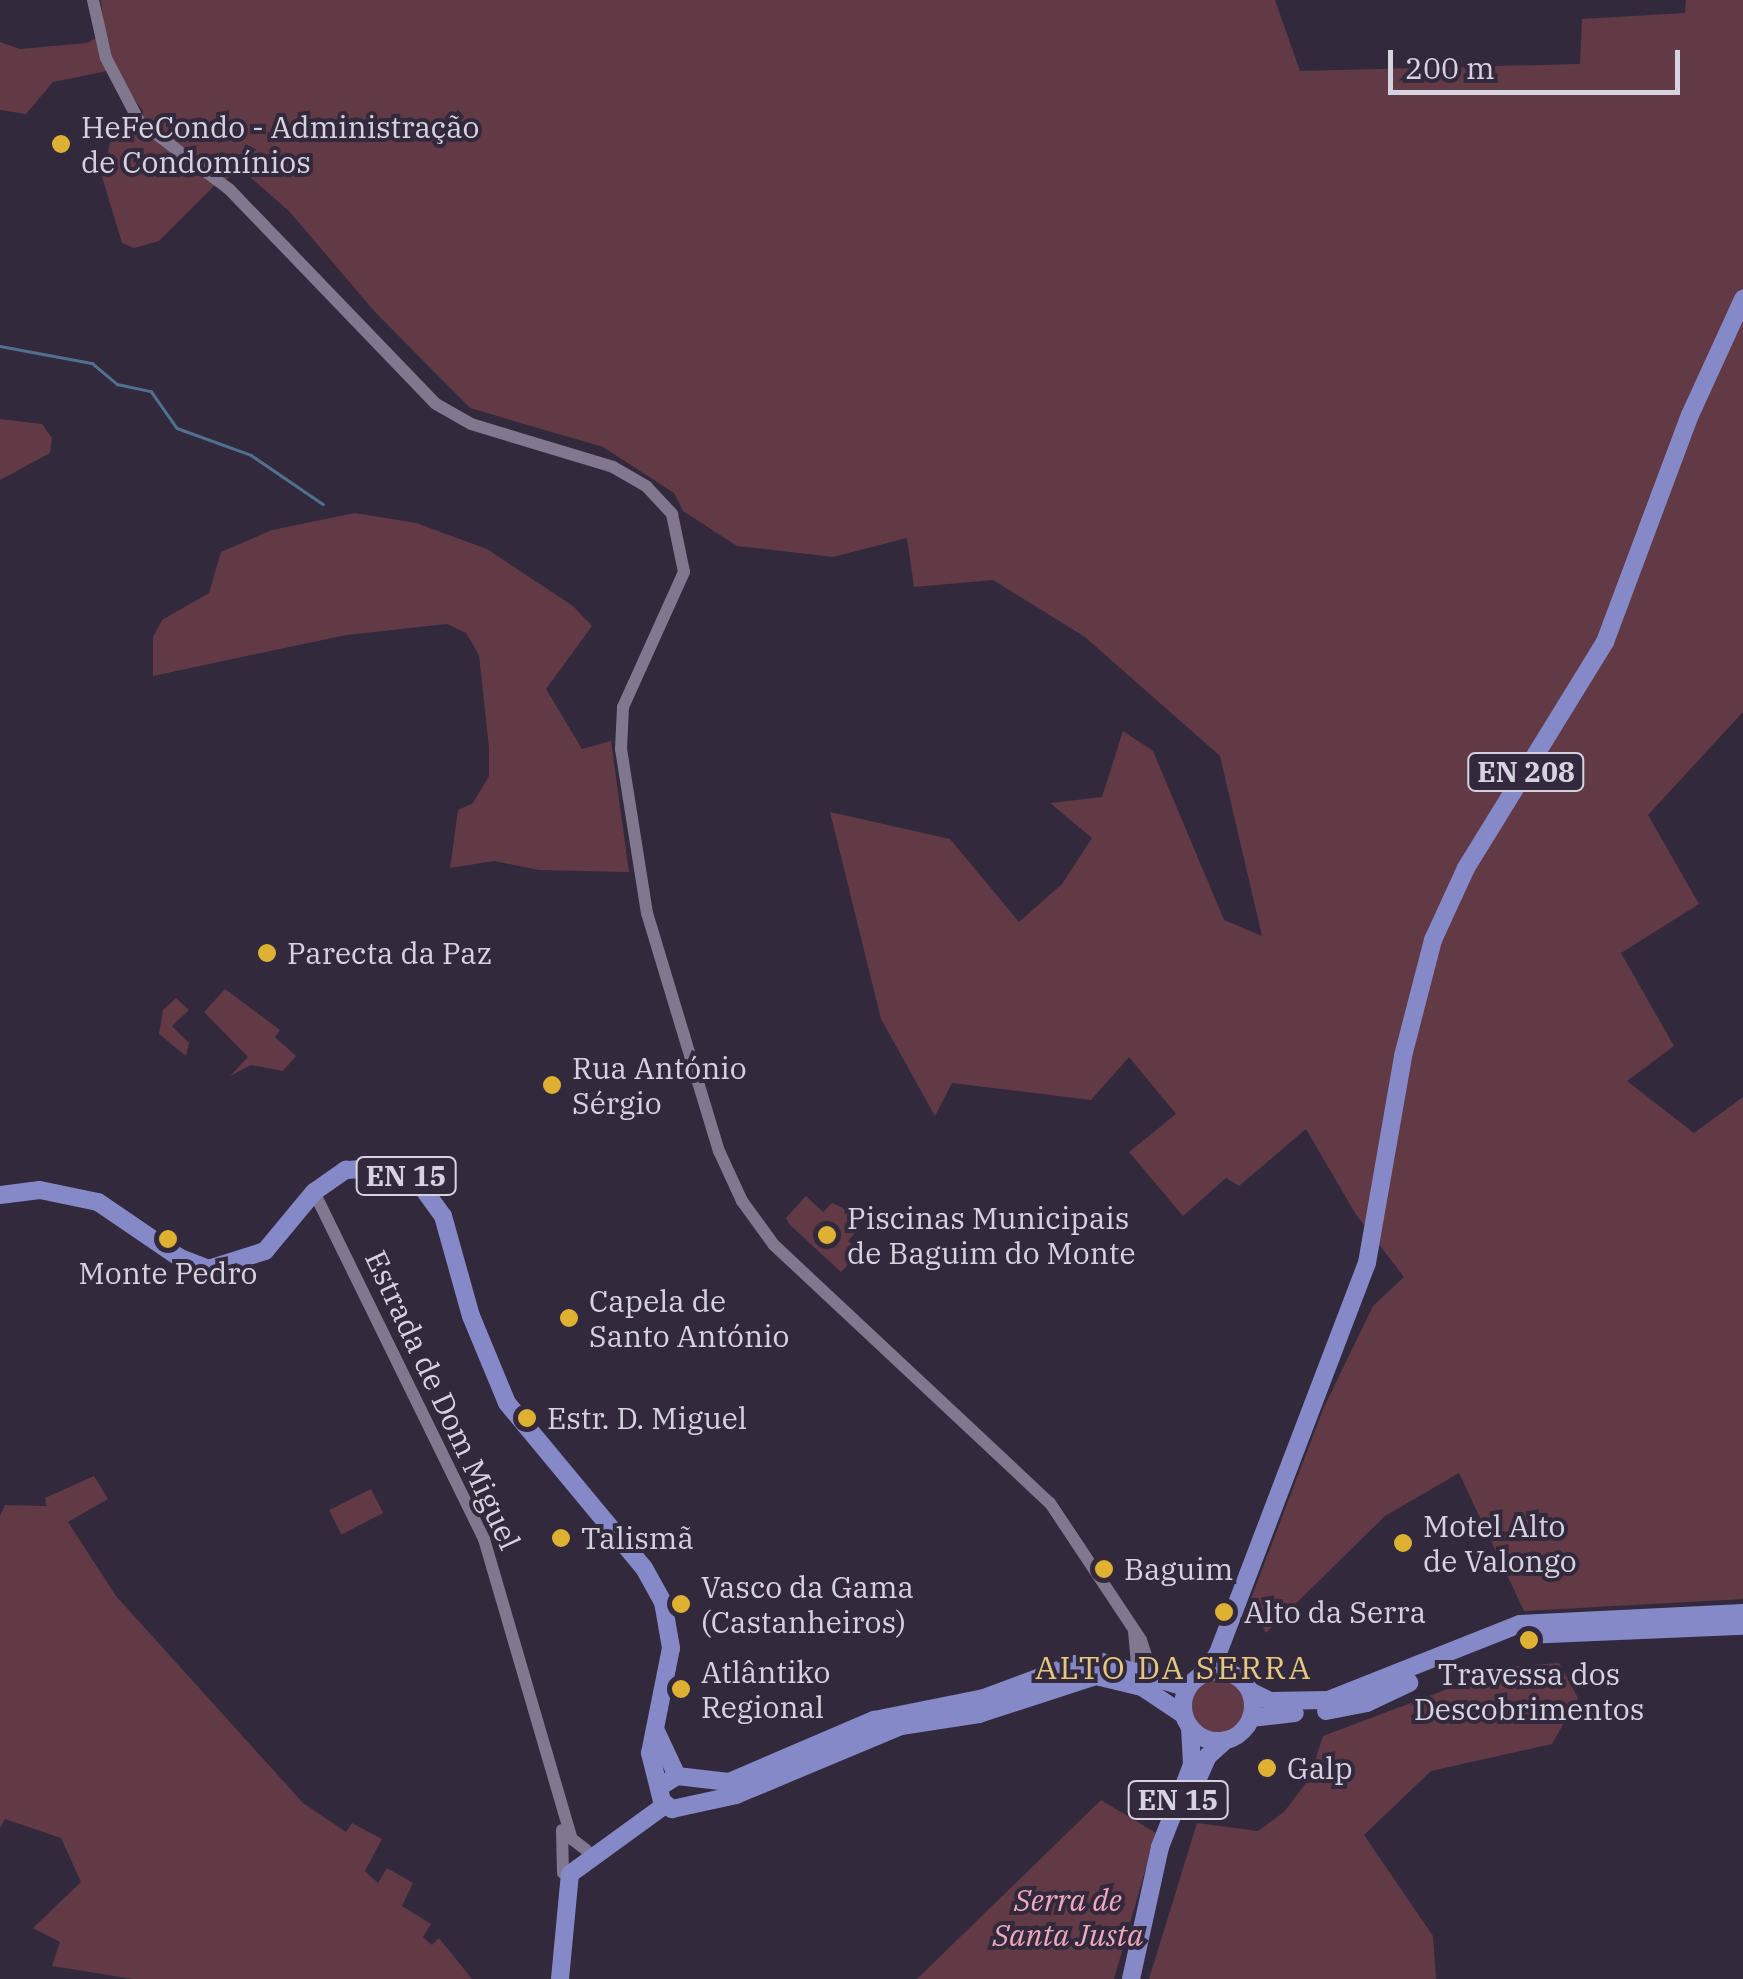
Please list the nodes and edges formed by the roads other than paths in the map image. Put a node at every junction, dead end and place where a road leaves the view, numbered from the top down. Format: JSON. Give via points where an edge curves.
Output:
{"nodes":[{"id":1,"x":93,"y":3,"type":"edge"},
{"id":2,"x":1743,"y":299,"type":"edge"},
{"id":3,"x":314,"y":1192,"type":"junction"},
{"id":4,"x":0,"y":1195,"type":"edge"},
{"id":5,"x":1238,"y":1602,"type":"junction"},
{"id":6,"x":1743,"y":1613,"type":"edge"},
{"id":7,"x":1743,"y":1626,"type":"edge"},
{"id":8,"x":1134,"y":1628,"type":"junction"},
{"id":9,"x":1102,"y":1662,"type":"junction"},
{"id":10,"x":1203,"y":1674,"type":"junction"},
{"id":11,"x":1145,"y":1675,"type":"junction"},
{"id":12,"x":1246,"y":1686,"type":"junction"},
{"id":13,"x":1188,"y":1688,"type":"junction"},
{"id":14,"x":1251,"y":1718,"type":"junction"},
{"id":15,"x":1187,"y":1721,"type":"junction"},
{"id":16,"x":1226,"y":1740,"type":"junction"},
{"id":17,"x":671,"y":1788,"type":"junction"},
{"id":18,"x":562,"y":1808,"type":"junction"},
{"id":19,"x":586,"y":1850,"type":"junction"},
{"id":20,"x":1157,"y":1873,"type":"junction"},
{"id":21,"x":563,"y":1874,"type":"junction"},
{"id":22,"x":562,"y":1928,"type":"junction"},
{"id":23,"x":560,"y":1979,"type":"edge"},
{"id":24,"x":1130,"y":1979,"type":"edge"}],
"edges":[{"from":1,"to":8,"type":"street","via":[[106,58],[139,121],[229,189],[436,404],[471,424],[612,467],[662,500],[683,543],[684,572],[620,725],[647,912],[715,1141],[742,1201],[806,1277],[1035,1486]]},
{"from":2,"to":5,"type":"main road","number":"EN 208","via":[[1690,415],[1605,642],[1466,868],[1433,940],[1403,1056],[1367,1263]]},
{"from":3,"to":4,"type":"main road","number":"EN 15","via":[[265,1251],[208,1269],[180,1258],[98,1202],[52,1191]]},
{"from":3,"to":17,"type":"main road","number":"EN 15","via":[[346,1170],[367,1166],[412,1178],[438,1206],[485,1357],[507,1403],[644,1568],[663,1602],[671,1648],[650,1753]]},
{"from":3,"to":18,"type":"street","name":"Estrada de Dom Miguel","via":[[484,1539]]},
{"from":5,"to":10,"type":"main road","number":"EN 208"},
{"from":5,"to":12,"type":"main road","number":"EN 208","via":[[1232,1656]]},
{"from":6,"to":12,"type":"main road","via":[[1520,1624],[1328,1700],[1270,1701]]},
{"from":7,"to":14,"type":"main road","via":[[1523,1636],[1461,1657],[1367,1703]]},
{"from":8,"to":9,"type":"street","via":[[1122,1654]]},
{"from":8,"to":11,"type":"street"},
{"from":9,"to":11,"type":"main road"},
{"from":9,"to":17,"type":"main road","via":[[1074,1664],[953,1706],[874,1720],[729,1782]]},
{"from":10,"to":12,"type":"main road","via":[[1224,1672]]},
{"from":10,"to":13,"type":"main road"},
{"from":11,"to":13,"type":"main road"},
{"from":11,"to":15,"type":"main road"},
{"from":11,"to":17,"type":"main road","via":[[1082,1679],[980,1714],[901,1726],[736,1795],[689,1805],[694,1796]]},
{"from":12,"to":14,"type":"main road"},
{"from":13,"to":15,"type":"main road"},
{"from":14,"to":16,"type":"main road"},
{"from":15,"to":16,"type":"main road","via":[[1206,1739]]},
{"from":15,"to":20,"type":"main road","number":"EN 15","via":[[1192,1765]]},
{"from":16,"to":20,"type":"main road","number":"EN 15","via":[[1208,1756]]},
{"from":17,"to":19,"type":"main road"},
{"from":17,"to":22,"type":"main road","name":"Estrada de Dom Miguel","via":[[570,1874]]},
{"from":18,"to":19,"type":"street","name":"Estrada de Dom Miguel","via":[[576,1848]]},
{"from":18,"to":21,"type":"street","name":"Estrada de Dom Miguel"},
{"from":19,"to":21,"type":"main road"},
{"from":20,"to":24,"type":"main road","number":"EN 15"},
{"from":21,"to":22,"type":"main road","name":"Estrada de Dom Miguel"},
{"from":22,"to":23,"type":"main road","name":"Estrada de Dom Miguel"}]}
